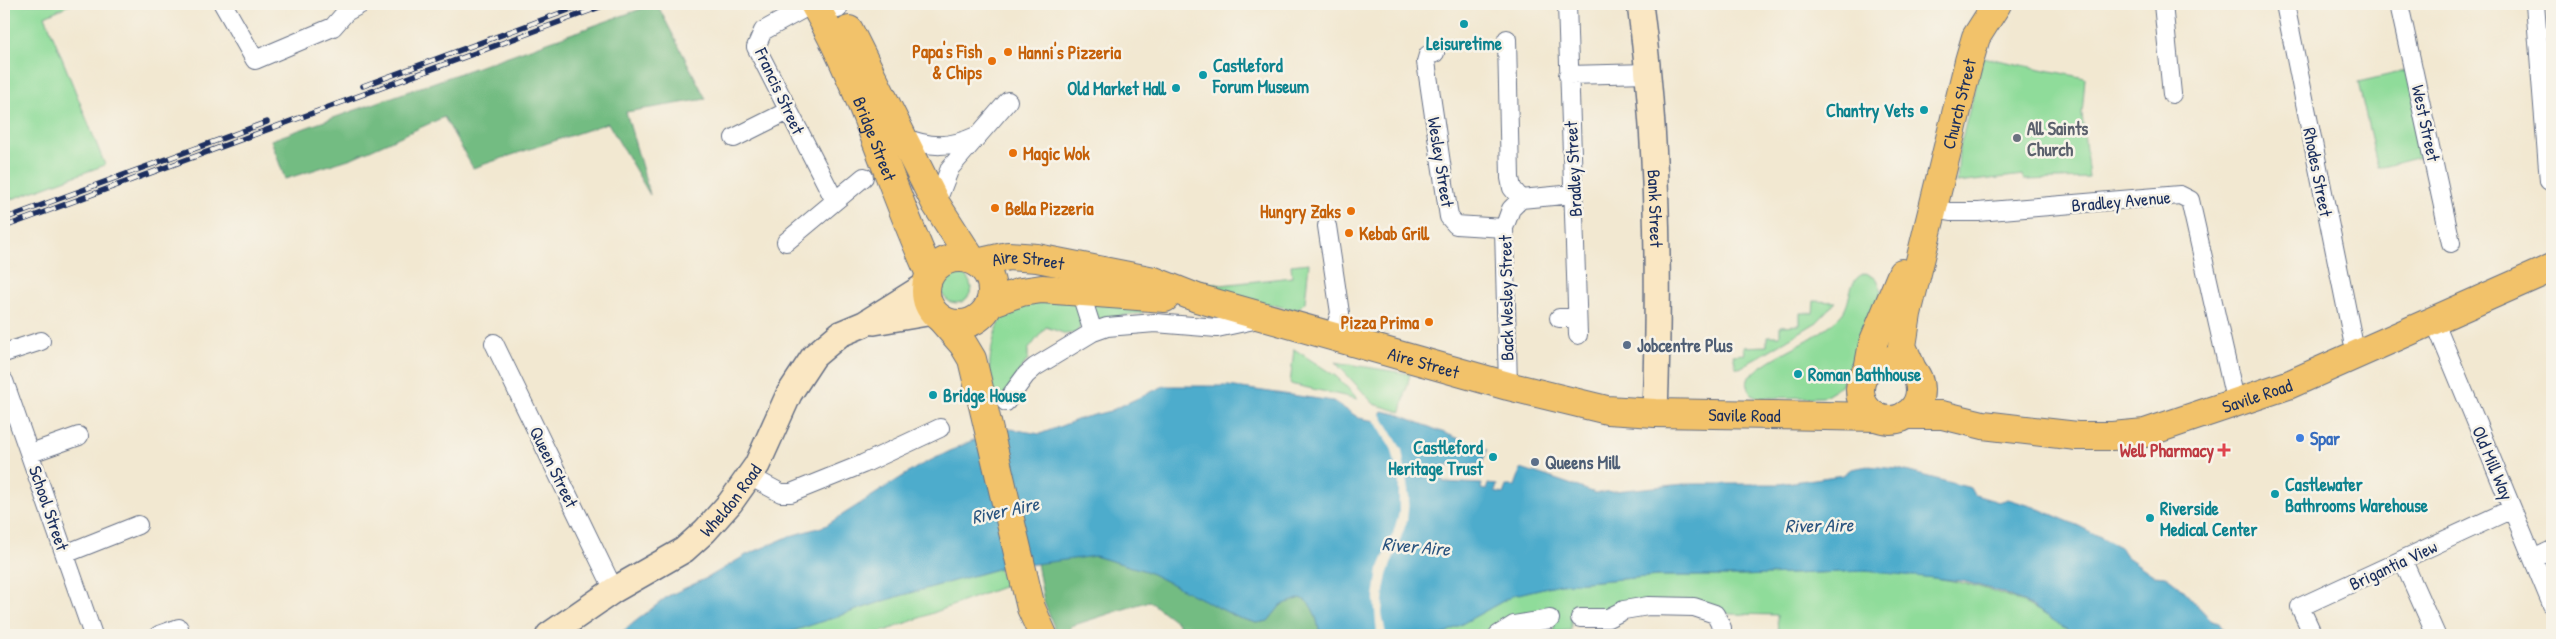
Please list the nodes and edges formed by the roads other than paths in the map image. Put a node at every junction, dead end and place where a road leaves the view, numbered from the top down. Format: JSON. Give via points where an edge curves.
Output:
{"nodes":[{"id":1,"x":223,"y":4,"type":"edge"},
{"id":2,"x":1567,"y":4,"type":"edge"},
{"id":3,"x":1640,"y":4,"type":"edge"},
{"id":4,"x":1996,"y":4,"type":"edge"},
{"id":5,"x":2163,"y":4,"type":"edge"},
{"id":6,"x":2284,"y":4,"type":"edge"},
{"id":7,"x":2399,"y":4,"type":"edge"},
{"id":8,"x":2535,"y":4,"type":"edge"},
{"id":9,"x":826,"y":5,"type":"edge"},
{"id":10,"x":350,"y":6,"type":"edge"},
{"id":11,"x":1507,"y":39,"type":"dead end"},
{"id":12,"x":1435,"y":53,"type":"dead end"},
{"id":13,"x":1650,"y":73,"type":"junction"},
{"id":14,"x":1568,"y":76,"type":"junction"},
{"id":15,"x":2172,"y":94,"type":"dead end"},
{"id":16,"x":1008,"y":101,"type":"dead end"},
{"id":17,"x":788,"y":111,"type":"junction"},
{"id":18,"x":985,"y":128,"type":"junction"},
{"id":19,"x":734,"y":138,"type":"dead end"},
{"id":20,"x":904,"y":138,"type":"junction"},
{"id":21,"x":864,"y":177,"type":"dead end"},
{"id":22,"x":2549,"y":181,"type":"dead end"},
{"id":23,"x":1574,"y":194,"type":"junction"},
{"id":24,"x":1521,"y":199,"type":"junction"},
{"id":25,"x":835,"y":201,"type":"junction"},
{"id":26,"x":936,"y":204,"type":"junction"},
{"id":27,"x":1933,"y":209,"type":"junction"},
{"id":28,"x":1327,"y":226,"type":"dead end"},
{"id":29,"x":1504,"y":228,"type":"junction"},
{"id":30,"x":786,"y":242,"type":"dead end"},
{"id":31,"x":2451,"y":243,"type":"dead end"},
{"id":32,"x":974,"y":261,"type":"junction"},
{"id":33,"x":2552,"y":268,"type":"edge"},
{"id":34,"x":928,"y":279,"type":"junction"},
{"id":35,"x":1080,"y":291,"type":"junction"},
{"id":36,"x":1157,"y":302,"type":"junction"},
{"id":37,"x":987,"y":308,"type":"junction"},
{"id":38,"x":938,"y":316,"type":"junction"},
{"id":39,"x":1268,"y":317,"type":"junction"},
{"id":40,"x":1559,"y":318,"type":"dead end"},
{"id":41,"x":2434,"y":320,"type":"junction"},
{"id":42,"x":864,"y":324,"type":"junction"},
{"id":43,"x":1093,"y":332,"type":"junction"},
{"id":44,"x":1333,"y":336,"type":"junction"},
{"id":45,"x":41,"y":341,"type":"dead end"},
{"id":46,"x":2353,"y":341,"type":"dead end"},
{"id":47,"x":494,"y":343,"type":"dead end"},
{"id":48,"x":4,"y":353,"type":"edge"},
{"id":49,"x":972,"y":360,"type":"junction"},
{"id":50,"x":1916,"y":376,"type":"junction"},
{"id":51,"x":1864,"y":380,"type":"junction"},
{"id":52,"x":4,"y":381,"type":"edge"},
{"id":53,"x":1508,"y":386,"type":"junction"},
{"id":54,"x":1006,"y":402,"type":"dead end"},
{"id":55,"x":2236,"y":404,"type":"junction"},
{"id":56,"x":1655,"y":413,"type":"junction"},
{"id":57,"x":1906,"y":415,"type":"junction"},
{"id":58,"x":1942,"y":416,"type":"junction"},
{"id":59,"x":1833,"y":417,"type":"junction"},
{"id":60,"x":1878,"y":417,"type":"junction"},
{"id":61,"x":940,"y":428,"type":"dead end"},
{"id":62,"x":79,"y":436,"type":"dead end"},
{"id":63,"x":30,"y":453,"type":"junction"},
{"id":64,"x":749,"y":476,"type":"junction"},
{"id":65,"x":2512,"y":509,"type":"junction"},
{"id":66,"x":138,"y":525,"type":"dead end"},
{"id":67,"x":2552,"y":550,"type":"edge"},
{"id":68,"x":65,"y":554,"type":"junction"},
{"id":69,"x":2533,"y":559,"type":"junction"},
{"id":70,"x":2403,"y":561,"type":"junction"},
{"id":71,"x":614,"y":590,"type":"junction"},
{"id":72,"x":2552,"y":605,"type":"edge"},
{"id":73,"x":1580,"y":618,"type":"dead end"},
{"id":74,"x":1550,"y":619,"type":"dead end"},
{"id":75,"x":179,"y":628,"type":"dead end"},
{"id":76,"x":93,"y":635,"type":"edge"},
{"id":77,"x":159,"y":635,"type":"edge"},
{"id":78,"x":549,"y":635,"type":"edge"},
{"id":79,"x":1043,"y":635,"type":"edge"},
{"id":80,"x":1498,"y":635,"type":"edge"},
{"id":81,"x":1721,"y":635,"type":"edge"},
{"id":82,"x":2313,"y":635,"type":"edge"},
{"id":83,"x":2436,"y":635,"type":"edge"}],
"edges":[{"from":1,"to":10,"type":"street","via":[[256,60],[333,27]]},
{"from":2,"to":14,"type":"street","name":"Bradley Street"},
{"from":3,"to":13,"type":"street","name":"Bank Street"},
{"from":4,"to":27,"type":"main road","name":"Church Street","via":[[1976,37]]},
{"from":5,"to":15,"type":"street"},
{"from":6,"to":46,"type":"street","name":"Rhodes Street"},
{"from":7,"to":31,"type":"street","name":"West Street"},
{"from":8,"to":22,"type":"street"},
{"from":9,"to":17,"type":"street","name":"Francis Street","via":[[763,31],[756,47]]},
{"from":9,"to":20,"type":"main road","name":"Bridge Street"},
{"from":9,"to":34,"type":"main road","name":"Bridge Street","via":[[838,46]]},
{"from":11,"to":24,"type":"street","via":[[1510,178],[1512,188]]},
{"from":12,"to":29,"type":"street","name":"Wesley Street","via":[[1428,55],[1426,62],[1449,217],[1456,225]]},
{"from":13,"to":14,"type":"street"},
{"from":13,"to":56,"type":"street","name":"Bank Street","via":[[1658,309]]},
{"from":14,"to":23,"type":"street","name":"Bradley Street"},
{"from":16,"to":18,"type":"street"},
{"from":17,"to":19,"type":"street"},
{"from":17,"to":25,"type":"street","name":"Francis Street"},
{"from":18,"to":20,"type":"street","via":[[960,143],[942,146],[924,146]]},
{"from":18,"to":26,"type":"street","via":[[950,168]]},
{"from":20,"to":26,"type":"main road","name":"Bridge Street"},
{"from":21,"to":25,"type":"street"},
{"from":23,"to":24,"type":"street"},
{"from":23,"to":40,"type":"street","name":"Bradley Street","via":[[1578,326]]},
{"from":24,"to":29,"type":"street","name":"Back Wesley Street","via":[[1511,209]]},
{"from":25,"to":30,"type":"street"},
{"from":26,"to":32,"type":"main road","name":"Bridge Street"},
{"from":27,"to":50,"type":"main road","name":"Church Street","via":[[1902,346]]},
{"from":27,"to":51,"type":"main road","name":"Church Street","via":[[1873,343]]},
{"from":27,"to":55,"type":"street","name":"Bradley Avenue","via":[[1978,212],[2180,195],[2190,200]]},
{"from":28,"to":44,"type":"street","via":[[1340,313]]},
{"from":29,"to":53,"type":"street","name":"Back Wesley Street"},
{"from":32,"to":34,"type":"main road","via":[[951,258],[941,262]]},
{"from":32,"to":36,"type":"main road","name":"Aire Street","via":[[1008,256],[1037,258],[1112,272]]},
{"from":32,"to":37,"type":"main road","via":[[988,273],[991,283]]},
{"from":33,"to":41,"type":"main road","name":"Savile Road"},
{"from":34,"to":38,"type":"main road","via":[[927,303]]},
{"from":34,"to":42,"type":"street","name":"Wheldon Road"},
{"from":35,"to":36,"type":"main road","name":"Aire Street"},
{"from":35,"to":37,"type":"main road","name":"Aire Street","via":[[1032,290]]},
{"from":35,"to":43,"type":"street"},
{"from":36,"to":39,"type":"main road","name":"Aire Street","via":[[1197,298]]},
{"from":36,"to":39,"type":"street","via":[[1217,328]]},
{"from":36,"to":43,"type":"street"},
{"from":37,"to":38,"type":"main road","via":[[975,320],[964,324],[953,324]]},
{"from":37,"to":49,"type":"main road"},
{"from":38,"to":42,"type":"street","name":"Wheldon Road"},
{"from":38,"to":49,"type":"main road","via":[[963,344]]},
{"from":39,"to":44,"type":"main road","name":"Aire Street"},
{"from":41,"to":55,"type":"main road","name":"Savile Road","via":[[2288,385]]},
{"from":41,"to":65,"type":"street","name":"Old Mill Way"},
{"from":42,"to":64,"type":"street","name":"Wheldon Road","via":[[840,334],[814,356],[789,394]]},
{"from":43,"to":54,"type":"street","via":[[1026,374]]},
{"from":44,"to":53,"type":"main road","name":"Aire Street"},
{"from":45,"to":48,"type":"street"},
{"from":47,"to":71,"type":"street","name":"Queen Street"},
{"from":49,"to":79,"type":"main road","via":[[1031,608]]},
{"from":50,"to":51,"type":"main road","via":[[1904,363],[1885,361]]},
{"from":50,"to":57,"type":"main road","via":[[1918,402]]},
{"from":50,"to":58,"type":"main road"},
{"from":51,"to":59,"type":"main road"},
{"from":51,"to":60,"type":"main road","via":[[1865,405]]},
{"from":52,"to":63,"type":"street","name":"School Street"},
{"from":53,"to":56,"type":"main road","name":"Aire Street","via":[[1607,410]]},
{"from":55,"to":58,"type":"main road","name":"Savile Road","via":[[2145,433],[2112,436],[2036,432]]},
{"from":56,"to":59,"type":"main road","name":"Savile Road"},
{"from":57,"to":58,"type":"main road","name":"Savile Road"},
{"from":57,"to":60,"type":"main road","via":[[1897,419]]},
{"from":59,"to":60,"type":"main road","name":"Savile Road"},
{"from":61,"to":64,"type":"street","via":[[791,493],[781,493]]},
{"from":62,"to":63,"type":"street"},
{"from":63,"to":68,"type":"street","name":"School Street"},
{"from":64,"to":71,"type":"street","name":"Wheldon Road","via":[[705,531],[684,550]]},
{"from":65,"to":69,"type":"street","name":"Old Mill Way"},
{"from":65,"to":70,"type":"street","name":"Brigantia View"},
{"from":66,"to":68,"type":"street"},
{"from":67,"to":69,"type":"street"},
{"from":68,"to":76,"type":"street","name":"School Street"},
{"from":69,"to":72,"type":"street","name":"Old Mill Way"},
{"from":70,"to":82,"type":"street","name":"Brigantia View","via":[[2300,607]]},
{"from":70,"to":83,"type":"street"},
{"from":71,"to":78,"type":"street","name":"Wheldon Road"},
{"from":73,"to":81,"type":"street","via":[[1608,618],[1624,610],[1648,606],[1694,606],[1715,614],[1722,628]]},
{"from":74,"to":80,"type":"street","via":[[1514,625]]},
{"from":75,"to":77,"type":"street"}]}
